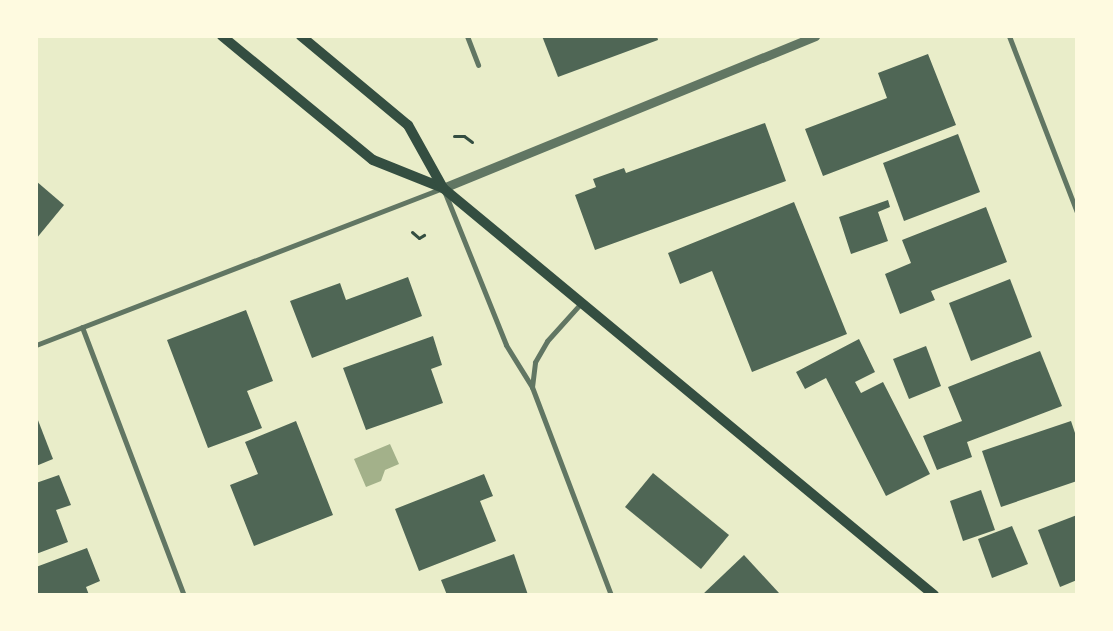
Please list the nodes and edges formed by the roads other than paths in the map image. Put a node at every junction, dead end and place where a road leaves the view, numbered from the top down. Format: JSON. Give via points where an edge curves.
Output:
{"nodes":[{"id":1,"x":222,"y":36,"type":"edge"},
{"id":2,"x":301,"y":36,"type":"edge"},
{"id":3,"x":467,"y":36,"type":"edge"},
{"id":4,"x":815,"y":36,"type":"edge"},
{"id":5,"x":1008,"y":36,"type":"edge"},
{"id":6,"x":478,"y":65,"type":"dead end"},
{"id":7,"x":443,"y":188,"type":"junction"},
{"id":8,"x":1077,"y":212,"type":"edge"},
{"id":9,"x":582,"y":302,"type":"junction"},
{"id":10,"x":82,"y":327,"type":"junction"},
{"id":11,"x":36,"y":344,"type":"edge"},
{"id":12,"x":532,"y":387,"type":"junction"},
{"id":13,"x":184,"y":595,"type":"edge"},
{"id":14,"x":611,"y":595,"type":"edge"},
{"id":15,"x":934,"y":595,"type":"edge"}],
"edges":[{"from":1,"to":7,"type":"main road","via":[[373,160]]},
{"from":2,"to":7,"type":"main road","via":[[408,125]]},
{"from":3,"to":6,"type":"street"},
{"from":4,"to":7,"type":"street"},
{"from":5,"to":8,"type":"street"},
{"from":7,"to":9,"type":"main road"},
{"from":7,"to":10,"type":"street"},
{"from":7,"to":12,"type":"street","via":[[506,345]]},
{"from":9,"to":12,"type":"street","via":[[547,341],[535,362]]},
{"from":9,"to":15,"type":"main road"},
{"from":10,"to":11,"type":"street"},
{"from":10,"to":13,"type":"street"},
{"from":12,"to":14,"type":"street"}]}
